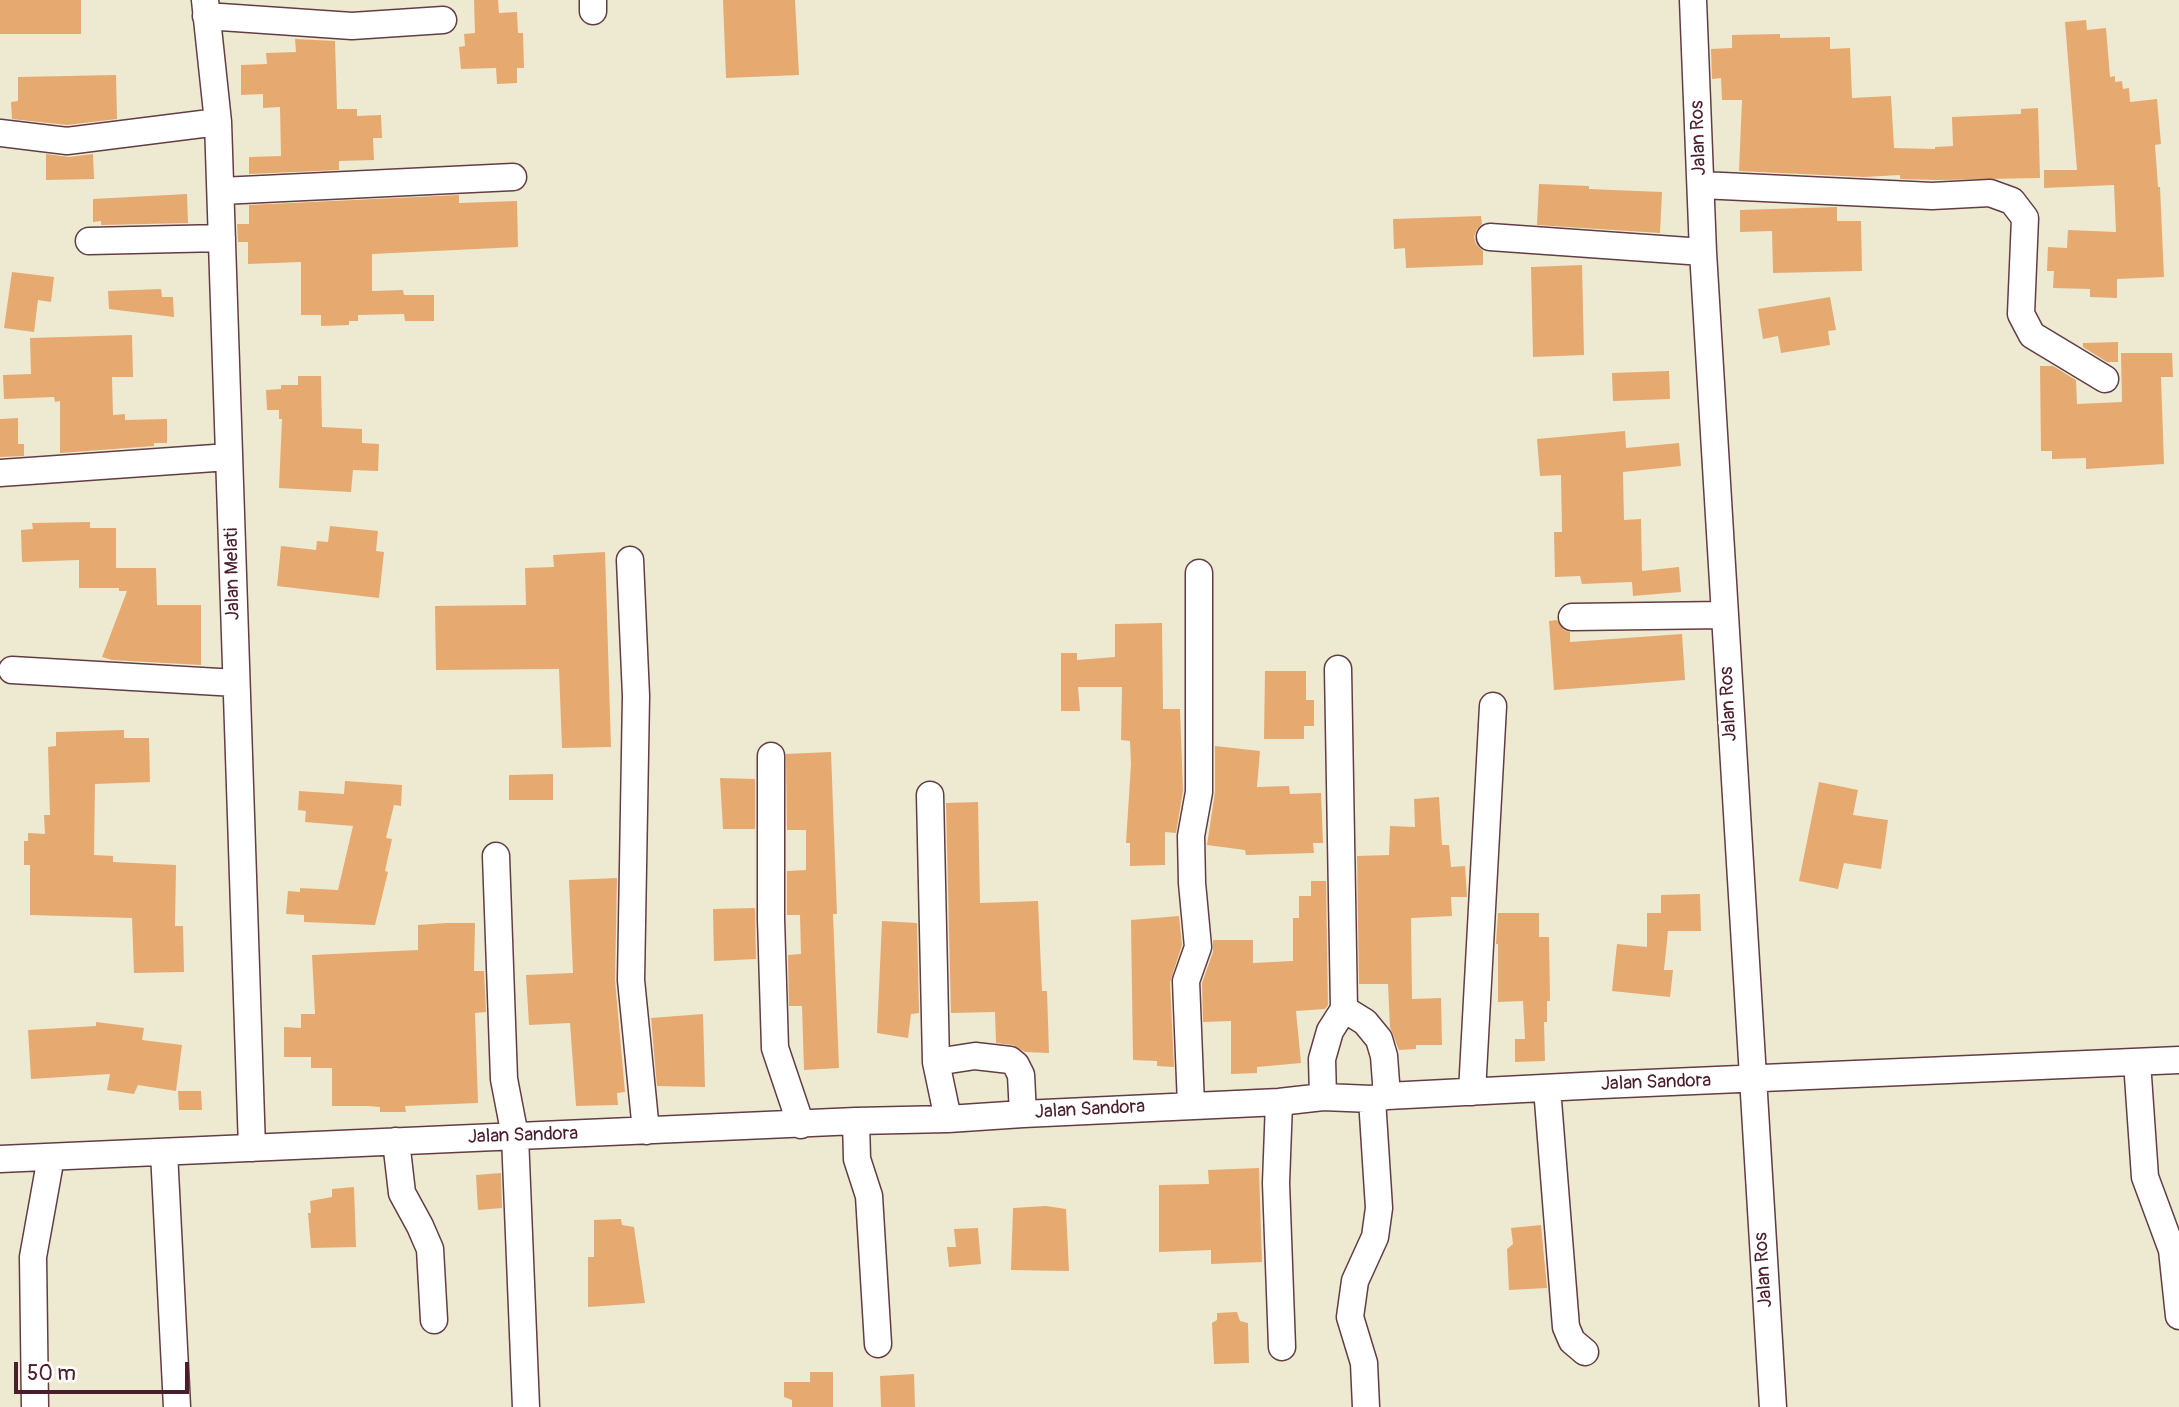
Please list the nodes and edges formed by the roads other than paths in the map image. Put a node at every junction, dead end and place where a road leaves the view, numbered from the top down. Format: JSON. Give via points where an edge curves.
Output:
{"nodes":[{"id":1,"x":1693,"y":0,"type":"edge"},
{"id":2,"x":205,"y":8,"type":"edge"},
{"id":3,"x":443,"y":20,"type":"dead end"},
{"id":4,"x":218,"y":122,"type":"junction"},
{"id":5,"x":0,"y":133,"type":"edge"},
{"id":6,"x":513,"y":177,"type":"dead end"},
{"id":7,"x":1701,"y":185,"type":"junction"},
{"id":8,"x":221,"y":191,"type":"junction"},
{"id":9,"x":1490,"y":237,"type":"dead end"},
{"id":10,"x":222,"y":238,"type":"junction"},
{"id":11,"x":89,"y":241,"type":"dead end"},
{"id":12,"x":1703,"y":252,"type":"junction"},
{"id":13,"x":2105,"y":379,"type":"dead end"},
{"id":14,"x":229,"y":457,"type":"junction"},
{"id":15,"x":0,"y":473,"type":"edge"},
{"id":16,"x":630,"y":560,"type":"dead end"},
{"id":17,"x":1199,"y":573,"type":"dead end"},
{"id":18,"x":1724,"y":615,"type":"junction"},
{"id":19,"x":1572,"y":617,"type":"dead end"},
{"id":20,"x":1338,"y":669,"type":"dead end"},
{"id":21,"x":12,"y":670,"type":"dead end"},
{"id":22,"x":236,"y":683,"type":"junction"},
{"id":23,"x":1493,"y":706,"type":"dead end"},
{"id":24,"x":771,"y":756,"type":"dead end"},
{"id":25,"x":930,"y":795,"type":"dead end"},
{"id":26,"x":496,"y":856,"type":"dead end"},
{"id":27,"x":1344,"y":1009,"type":"junction"},
{"id":28,"x":2179,"y":1060,"type":"edge"},
{"id":29,"x":936,"y":1062,"type":"junction"},
{"id":30,"x":2137,"y":1062,"type":"junction"},
{"id":31,"x":1751,"y":1079,"type":"junction"},
{"id":32,"x":1547,"y":1088,"type":"junction"},
{"id":33,"x":1472,"y":1092,"type":"junction"},
{"id":34,"x":1323,"y":1097,"type":"junction"},
{"id":35,"x":1379,"y":1098,"type":"junction"},
{"id":36,"x":1279,"y":1102,"type":"junction"},
{"id":37,"x":1191,"y":1105,"type":"junction"},
{"id":38,"x":1023,"y":1114,"type":"junction"},
{"id":39,"x":948,"y":1119,"type":"junction"},
{"id":40,"x":856,"y":1121,"type":"junction"},
{"id":41,"x":801,"y":1125,"type":"junction"},
{"id":42,"x":646,"y":1131,"type":"junction"},
{"id":43,"x":515,"y":1136,"type":"junction"},
{"id":44,"x":396,"y":1141,"type":"junction"},
{"id":45,"x":252,"y":1148,"type":"junction"},
{"id":46,"x":164,"y":1152,"type":"junction"},
{"id":47,"x":51,"y":1157,"type":"junction"},
{"id":48,"x":0,"y":1159,"type":"edge"},
{"id":49,"x":2179,"y":1316,"type":"edge"},
{"id":50,"x":434,"y":1320,"type":"dead end"},
{"id":51,"x":878,"y":1344,"type":"dead end"},
{"id":52,"x":1282,"y":1347,"type":"dead end"},
{"id":53,"x":1584,"y":1352,"type":"dead end"},
{"id":54,"x":35,"y":1407,"type":"edge"},
{"id":55,"x":177,"y":1407,"type":"edge"},
{"id":56,"x":526,"y":1407,"type":"edge"},
{"id":57,"x":1366,"y":1407,"type":"edge"},
{"id":58,"x":1773,"y":1407,"type":"edge"}],
"edges":[{"from":1,"to":7,"type":"street","name":"Jalan Ros"},
{"from":2,"to":3,"type":"street","via":[[352,26]]},
{"from":2,"to":4,"type":"street","name":"Jalan Melati"},
{"from":4,"to":5,"type":"street","via":[[67,141]]},
{"from":4,"to":8,"type":"street","name":"Jalan Melati"},
{"from":6,"to":8,"type":"street"},
{"from":7,"to":12,"type":"street","name":"Jalan Ros"},
{"from":7,"to":13,"type":"street","via":[[1931,197],[1990,193],[2012,201],[2025,218],[2021,314],[2032,335]]},
{"from":8,"to":10,"type":"street","name":"Jalan Melati"},
{"from":9,"to":12,"type":"street"},
{"from":10,"to":11,"type":"street"},
{"from":10,"to":14,"type":"street","name":"Jalan Melati"},
{"from":12,"to":18,"type":"street","name":"Jalan Ros"},
{"from":14,"to":15,"type":"street"},
{"from":14,"to":22,"type":"street","name":"Jalan Melati"},
{"from":16,"to":42,"type":"street","via":[[636,696],[631,980]]},
{"from":17,"to":37,"type":"street","via":[[1199,792],[1191,836],[1198,947],[1186,981]]},
{"from":18,"to":19,"type":"street"},
{"from":18,"to":31,"type":"street","name":"Jalan Ros"},
{"from":20,"to":27,"type":"street"},
{"from":21,"to":22,"type":"street"},
{"from":22,"to":45,"type":"street","name":"Jalan Melati"},
{"from":23,"to":33,"type":"street"},
{"from":24,"to":41,"type":"street","via":[[775,1048]]},
{"from":25,"to":29,"type":"street"},
{"from":26,"to":43,"type":"street","via":[[505,1079]]},
{"from":27,"to":34,"type":"street","via":[[1322,1059]]},
{"from":27,"to":35,"type":"street","via":[[1365,1022],[1379,1039],[1384,1056]]},
{"from":28,"to":30,"type":"street","name":"Jalan Sandora"},
{"from":29,"to":38,"type":"street","via":[[975,1056],[1010,1060],[1021,1075]]},
{"from":29,"to":39,"type":"street"},
{"from":30,"to":31,"type":"street","name":"Jalan Sandora"},
{"from":30,"to":49,"type":"street","via":[[2145,1177],[2172,1250]]},
{"from":31,"to":32,"type":"street","name":"Jalan Sandora"},
{"from":31,"to":58,"type":"street","name":"Jalan Ros"},
{"from":32,"to":33,"type":"street","name":"Jalan Sandora"},
{"from":32,"to":53,"type":"street","via":[[1566,1327]]},
{"from":33,"to":35,"type":"street","name":"Jalan Sandora"},
{"from":34,"to":35,"type":"street","name":"Jalan Sandora"},
{"from":34,"to":36,"type":"street","name":"Jalan Sandora"},
{"from":35,"to":57,"type":"street","via":[[1379,1208],[1375,1237],[1355,1281],[1350,1317],[1364,1363]]},
{"from":36,"to":37,"type":"street","name":"Jalan Sandora"},
{"from":36,"to":52,"type":"street","via":[[1276,1183]]},
{"from":37,"to":38,"type":"street","name":"Jalan Sandora"},
{"from":38,"to":39,"type":"street","name":"Jalan Sandora"},
{"from":39,"to":40,"type":"street","name":"Jalan Sandora"},
{"from":40,"to":41,"type":"street","name":"Jalan Sandora"},
{"from":40,"to":51,"type":"street","via":[[857,1159],[869,1196]]},
{"from":41,"to":42,"type":"street","name":"Jalan Sandora"},
{"from":42,"to":43,"type":"street","name":"Jalan Sandora"},
{"from":43,"to":44,"type":"street","name":"Jalan Sandora"},
{"from":43,"to":56,"type":"street"},
{"from":44,"to":45,"type":"street","name":"Jalan Sandora"},
{"from":44,"to":50,"type":"street","via":[[402,1193],[430,1249]]},
{"from":45,"to":46,"type":"street","name":"Jalan Sandora"},
{"from":46,"to":47,"type":"street","name":"Jalan Sandora"},
{"from":46,"to":55,"type":"street"},
{"from":47,"to":48,"type":"street","name":"Jalan Sandora"},
{"from":47,"to":54,"type":"street","via":[[33,1257]]}]}
